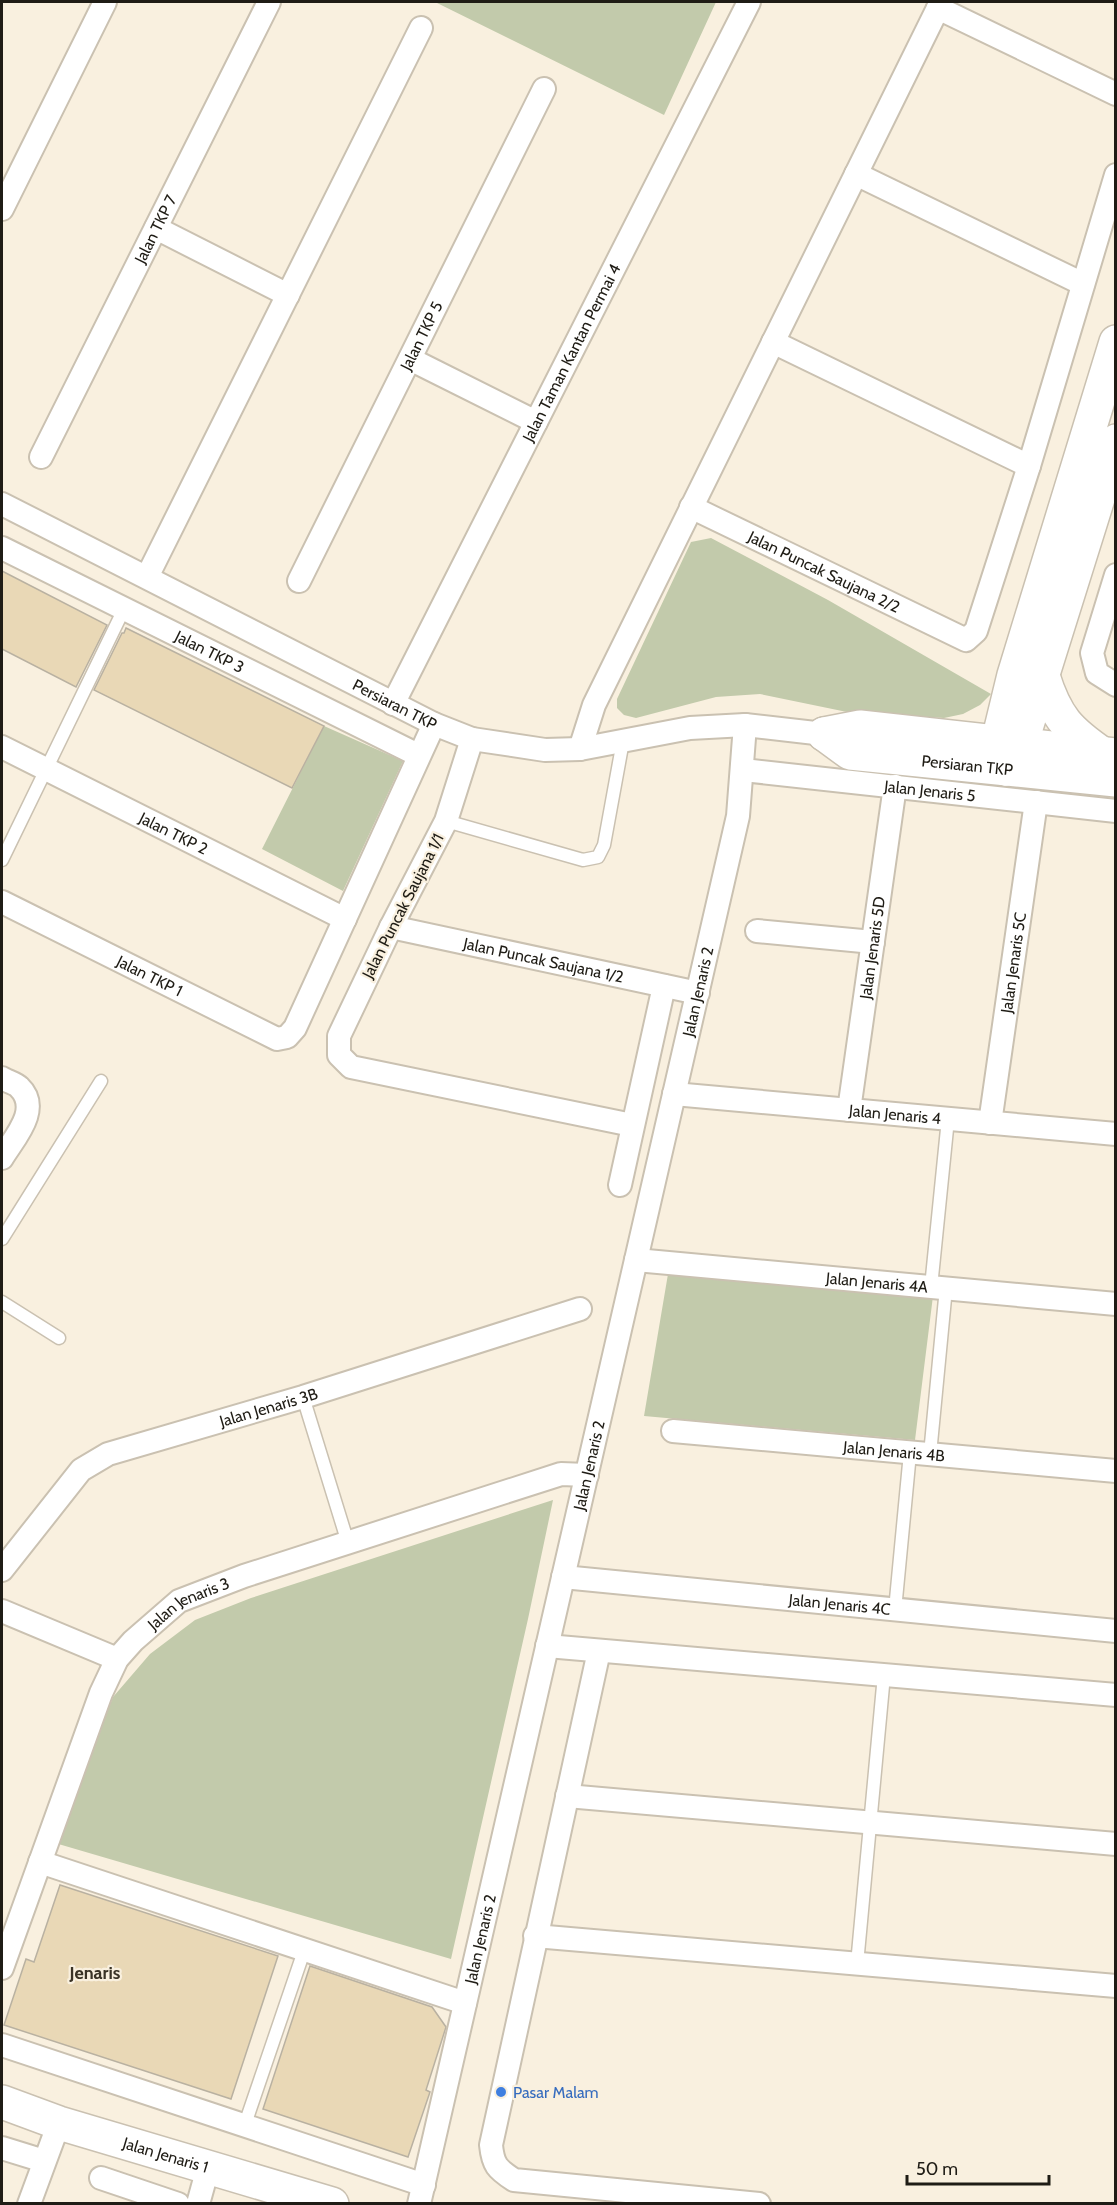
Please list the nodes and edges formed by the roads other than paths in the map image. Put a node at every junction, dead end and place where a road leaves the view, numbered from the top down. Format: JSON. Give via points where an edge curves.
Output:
{"nodes":[{"id":1,"x":105,"y":2,"type":"edge"},
{"id":2,"x":269,"y":2,"type":"edge"},
{"id":3,"x":749,"y":2,"type":"edge"},
{"id":4,"x":939,"y":5,"type":"edge"},
{"id":5,"x":421,"y":28,"type":"dead end"},
{"id":6,"x":544,"y":89,"type":"dead end"},
{"id":7,"x":1116,"y":94,"type":"edge"},
{"id":8,"x":856,"y":174,"type":"junction"},
{"id":9,"x":1116,"y":175,"type":"edge"},
{"id":10,"x":2,"y":209,"type":"edge"},
{"id":11,"x":156,"y":228,"type":"junction"},
{"id":12,"x":1083,"y":284,"type":"junction"},
{"id":13,"x":288,"y":295,"type":"junction"},
{"id":14,"x":773,"y":342,"type":"junction"},
{"id":15,"x":1116,"y":342,"type":"edge"},
{"id":16,"x":410,"y":359,"type":"junction"},
{"id":17,"x":536,"y":422,"type":"junction"},
{"id":18,"x":1116,"y":441,"type":"edge"},
{"id":19,"x":41,"y":457,"type":"dead end"},
{"id":20,"x":1029,"y":466,"type":"junction"},
{"id":21,"x":2,"y":504,"type":"edge"},
{"id":22,"x":691,"y":507,"type":"junction"},
{"id":23,"x":2,"y":548,"type":"edge"},
{"id":24,"x":1116,"y":575,"type":"edge"},
{"id":25,"x":147,"y":577,"type":"junction"},
{"id":26,"x":299,"y":581,"type":"dead end"},
{"id":27,"x":124,"y":609,"type":"junction"},
{"id":28,"x":1028,"y":676,"type":"junction"},
{"id":29,"x":1116,"y":685,"type":"edge"},
{"id":30,"x":393,"y":704,"type":"junction"},
{"id":31,"x":434,"y":724,"type":"junction"},
{"id":32,"x":745,"y":725,"type":"junction"},
{"id":33,"x":824,"y":735,"type":"junction"},
{"id":34,"x":948,"y":736,"type":"junction"},
{"id":35,"x":472,"y":739,"type":"junction"},
{"id":36,"x":623,"y":741,"type":"junction"},
{"id":37,"x":2,"y":747,"type":"edge"},
{"id":38,"x":580,"y":749,"type":"junction"},
{"id":39,"x":1008,"y":751,"type":"junction"},
{"id":40,"x":418,"y":755,"type":"junction"},
{"id":41,"x":1112,"y":763,"type":"edge"},
{"id":42,"x":47,"y":770,"type":"junction"},
{"id":43,"x":743,"y":770,"type":"junction"},
{"id":44,"x":895,"y":786,"type":"junction"},
{"id":45,"x":1036,"y":802,"type":"junction"},
{"id":46,"x":1116,"y":811,"type":"edge"},
{"id":47,"x":446,"y":821,"type":"junction"},
{"id":48,"x":2,"y":860,"type":"edge"},
{"id":49,"x":2,"y":902,"type":"edge"},
{"id":50,"x":345,"y":919,"type":"junction"},
{"id":51,"x":390,"y":927,"type":"junction"},
{"id":52,"x":757,"y":931,"type":"dead end"},
{"id":53,"x":873,"y":942,"type":"junction"},
{"id":54,"x":664,"y":986,"type":"junction"},
{"id":55,"x":698,"y":993,"type":"junction"},
{"id":56,"x":2,"y":1078,"type":"edge"},
{"id":57,"x":101,"y":1080,"type":"dead end"},
{"id":58,"x":674,"y":1094,"type":"junction"},
{"id":59,"x":849,"y":1110,"type":"junction"},
{"id":60,"x":948,"y":1119,"type":"junction"},
{"id":61,"x":990,"y":1123,"type":"junction"},
{"id":62,"x":632,"y":1125,"type":"junction"},
{"id":63,"x":1116,"y":1134,"type":"edge"},
{"id":64,"x":2,"y":1158,"type":"edge"},
{"id":65,"x":621,"y":1185,"type":"dead end"},
{"id":66,"x":2,"y":1239,"type":"edge"},
{"id":67,"x":636,"y":1260,"type":"junction"},
{"id":68,"x":938,"y":1288,"type":"junction"},
{"id":69,"x":2,"y":1302,"type":"edge"},
{"id":70,"x":1116,"y":1304,"type":"edge"},
{"id":71,"x":580,"y":1309,"type":"dead end"},
{"id":72,"x":59,"y":1338,"type":"dead end"},
{"id":73,"x":303,"y":1397,"type":"junction"},
{"id":74,"x":673,"y":1431,"type":"dead end"},
{"id":75,"x":920,"y":1453,"type":"junction"},
{"id":76,"x":1116,"y":1471,"type":"edge"},
{"id":77,"x":587,"y":1475,"type":"junction"},
{"id":78,"x":348,"y":1543,"type":"junction"},
{"id":79,"x":2,"y":1570,"type":"edge"},
{"id":80,"x":563,"y":1577,"type":"junction"},
{"id":81,"x":895,"y":1610,"type":"junction"},
{"id":82,"x":2,"y":1611,"type":"edge"},
{"id":83,"x":1116,"y":1631,"type":"edge"},
{"id":84,"x":547,"y":1646,"type":"junction"},
{"id":85,"x":599,"y":1651,"type":"junction"},
{"id":86,"x":117,"y":1659,"type":"junction"},
{"id":87,"x":884,"y":1675,"type":"junction"},
{"id":88,"x":1116,"y":1695,"type":"edge"},
{"id":89,"x":567,"y":1796,"type":"junction"},
{"id":90,"x":870,"y":1822,"type":"junction"},
{"id":91,"x":1116,"y":1844,"type":"edge"},
{"id":92,"x":40,"y":1862,"type":"junction"},
{"id":93,"x":535,"y":1936,"type":"junction"},
{"id":94,"x":304,"y":1951,"type":"junction"},
{"id":95,"x":3,"y":1959,"type":"edge"},
{"id":96,"x":857,"y":1964,"type":"junction"},
{"id":97,"x":1116,"y":1986,"type":"edge"},
{"id":98,"x":465,"y":2002,"type":"junction"},
{"id":99,"x":2,"y":2045,"type":"edge"},
{"id":100,"x":2,"y":2102,"type":"edge"},
{"id":101,"x":59,"y":2122,"type":"junction"},
{"id":102,"x":244,"y":2127,"type":"junction"},
{"id":103,"x":2,"y":2148,"type":"edge"},
{"id":104,"x":44,"y":2161,"type":"junction"},
{"id":105,"x":208,"y":2168,"type":"junction"},
{"id":106,"x":101,"y":2178,"type":"dead end"},
{"id":107,"x":422,"y":2194,"type":"edge"},
{"id":108,"x":29,"y":2204,"type":"edge"},
{"id":109,"x":178,"y":2204,"type":"edge"},
{"id":110,"x":198,"y":2204,"type":"edge"},
{"id":111,"x":332,"y":2204,"type":"edge"},
{"id":112,"x":759,"y":2204,"type":"edge"}],
"edges":[{"from":1,"to":10,"type":"street"},
{"from":2,"to":11,"type":"street","name":"Jalan TKP 7"},
{"from":3,"to":17,"type":"street","name":"Jalan Taman Kantan Permai 4"},
{"from":4,"to":7,"type":"street"},
{"from":4,"to":8,"type":"street"},
{"from":5,"to":13,"type":"street"},
{"from":6,"to":16,"type":"street","name":"Jalan TKP 5"},
{"from":8,"to":12,"type":"street"},
{"from":8,"to":14,"type":"street"},
{"from":9,"to":12,"type":"street"},
{"from":11,"to":13,"type":"street"},
{"from":11,"to":19,"type":"street","name":"Jalan TKP 7"},
{"from":12,"to":20,"type":"street"},
{"from":13,"to":25,"type":"street"},
{"from":14,"to":20,"type":"street"},
{"from":14,"to":22,"type":"street"},
{"from":15,"to":28,"type":"street"},
{"from":16,"to":17,"type":"street"},
{"from":16,"to":26,"type":"street","name":"Jalan TKP 5"},
{"from":17,"to":30,"type":"street","name":"Jalan Taman Kantan Permai 4"},
{"from":18,"to":28,"type":"street"},
{"from":20,"to":22,"type":"street","name":"Jalan Puncak Saujana 2/2","via":[[976,631],[966,640]]},
{"from":21,"to":25,"type":"street","name":"Persiaran TKP"},
{"from":22,"to":38,"type":"street","via":[[594,705]]},
{"from":23,"to":27,"type":"street","name":"Jalan TKP 3"},
{"from":24,"to":29,"type":"street","via":[[1092,653],[1097,673]]},
{"from":25,"to":30,"type":"street","name":"Persiaran TKP"},
{"from":27,"to":40,"type":"street","name":"Jalan TKP 3"},
{"from":27,"to":42,"type":"lane"},
{"from":28,"to":34,"type":"street","via":[[984,716]]},
{"from":28,"to":39,"type":"street"},
{"from":28,"to":41,"type":"street","via":[[1076,736]]},
{"from":30,"to":31,"type":"street","name":"Persiaran TKP"},
{"from":31,"to":35,"type":"street","name":"Persiaran TKP"},
{"from":31,"to":40,"type":"street"},
{"from":32,"to":33,"type":"street","name":"Persiaran TKP"},
{"from":32,"to":36,"type":"street","name":"Persiaran TKP","via":[[690,728]]},
{"from":32,"to":43,"type":"street","name":"Jalan Jenaris 2"},
{"from":33,"to":34,"type":"street","name":"Persiaran TKP","via":[[860,727]]},
{"from":33,"to":39,"type":"street","name":"Persiaran TKP","via":[[850,753]]},
{"from":34,"to":39,"type":"street","name":"Persiaran TKP"},
{"from":35,"to":38,"type":"street","name":"Persiaran TKP","via":[[545,750]]},
{"from":35,"to":47,"type":"street","name":"Jalan Puncak Saujana 1/1"},
{"from":36,"to":38,"type":"street","name":"Persiaran TKP"},
{"from":36,"to":47,"type":"lane","via":[[604,845],[598,857],[583,860]]},
{"from":37,"to":42,"type":"street","name":"Jalan TKP 2"},
{"from":39,"to":41,"type":"street","name":"Persiaran TKP"},
{"from":40,"to":50,"type":"street"},
{"from":42,"to":48,"type":"lane"},
{"from":42,"to":50,"type":"street","name":"Jalan TKP 2"},
{"from":43,"to":44,"type":"street","name":"Jalan Jenaris 5"},
{"from":43,"to":55,"type":"street","name":"Jalan Jenaris 2","via":[[738,816]]},
{"from":44,"to":45,"type":"street","name":"Jalan Jenaris 5"},
{"from":44,"to":53,"type":"street","name":"Jalan Jenaris 5D"},
{"from":45,"to":46,"type":"street","name":"Jalan Jenaris 5"},
{"from":45,"to":61,"type":"street","name":"Jalan Jenaris 5C"},
{"from":47,"to":51,"type":"street","name":"Jalan Puncak Saujana 1/1"},
{"from":49,"to":50,"type":"street","name":"Jalan TKP 1","via":[[277,1039],[287,1037],[295,1028]]},
{"from":51,"to":54,"type":"street","name":"Jalan Puncak Saujana 1/2"},
{"from":51,"to":62,"type":"street","name":"Jalan Puncak Saujana 1/1","via":[[339,1036],[339,1055],[351,1067]]},
{"from":52,"to":53,"type":"street"},
{"from":53,"to":59,"type":"street","name":"Jalan Jenaris 5D"},
{"from":54,"to":55,"type":"street","name":"Jalan Puncak Saujana 1/2"},
{"from":54,"to":62,"type":"street"},
{"from":55,"to":58,"type":"street","name":"Jalan Jenaris 2"},
{"from":56,"to":64,"type":"street","via":[[18,1086],[28,1102],[27,1116]]},
{"from":57,"to":66,"type":"lane"},
{"from":58,"to":59,"type":"street","name":"Jalan Jenaris 4"},
{"from":58,"to":67,"type":"street","name":"Jalan Jenaris 2"},
{"from":59,"to":60,"type":"street","name":"Jalan Jenaris 4"},
{"from":60,"to":61,"type":"street","name":"Jalan Jenaris 4"},
{"from":60,"to":68,"type":"lane"},
{"from":61,"to":63,"type":"street","name":"Jalan Jenaris 4"},
{"from":62,"to":65,"type":"street"},
{"from":67,"to":68,"type":"street","name":"Jalan Jenaris 4A"},
{"from":67,"to":77,"type":"street","name":"Jalan Jenaris 2"},
{"from":68,"to":70,"type":"street","name":"Jalan Jenaris 4A"},
{"from":68,"to":75,"type":"lane"},
{"from":69,"to":72,"type":"lane"},
{"from":71,"to":73,"type":"street","name":"Jalan Jenaris 3B"},
{"from":73,"to":78,"type":"lane"},
{"from":73,"to":79,"type":"street","name":"Jalan Jenaris 3B","via":[[108,1454],[81,1470]]},
{"from":74,"to":75,"type":"street","name":"Jalan Jenaris 4B"},
{"from":75,"to":76,"type":"street","name":"Jalan Jenaris 4B"},
{"from":75,"to":81,"type":"lane"},
{"from":77,"to":78,"type":"street","name":"Jalan Jenaris 3","via":[[561,1474]]},
{"from":77,"to":80,"type":"street","name":"Jalan Jenaris 2"},
{"from":78,"to":86,"type":"street","name":"Jalan Jenaris 3","via":[[179,1601]]},
{"from":80,"to":81,"type":"street","name":"Jalan Jenaris 4C"},
{"from":80,"to":84,"type":"street","name":"Jalan Jenaris 2"},
{"from":81,"to":83,"type":"street","name":"Jalan Jenaris 4C"},
{"from":82,"to":86,"type":"street"},
{"from":84,"to":85,"type":"street"},
{"from":84,"to":98,"type":"street","name":"Jalan Jenaris 2"},
{"from":85,"to":87,"type":"street"},
{"from":85,"to":89,"type":"street"},
{"from":86,"to":92,"type":"street","name":"Jalan Jenaris 3"},
{"from":87,"to":88,"type":"street"},
{"from":87,"to":90,"type":"lane"},
{"from":89,"to":90,"type":"street"},
{"from":89,"to":93,"type":"street"},
{"from":90,"to":91,"type":"street"},
{"from":90,"to":96,"type":"lane"},
{"from":92,"to":94,"type":"street"},
{"from":92,"to":95,"type":"street","name":"Jalan Jenaris 3"},
{"from":93,"to":96,"type":"street"},
{"from":93,"to":112,"type":"street","via":[[491,2145],[499,2171],[514,2180]]},
{"from":94,"to":98,"type":"street"},
{"from":94,"to":102,"type":"lane"},
{"from":96,"to":97,"type":"street"},
{"from":98,"to":107,"type":"street","name":"Jalan Jenaris 2"},
{"from":99,"to":102,"type":"street"},
{"from":100,"to":101,"type":"street","name":"Jalan Jenaris 1"},
{"from":101,"to":104,"type":"street"},
{"from":101,"to":105,"type":"street","name":"Jalan Jenaris 1"},
{"from":102,"to":107,"type":"street"},
{"from":103,"to":104,"type":"street"},
{"from":104,"to":108,"type":"street"},
{"from":105,"to":110,"type":"street"},
{"from":105,"to":111,"type":"street","name":"Jalan Jenaris 1"},
{"from":106,"to":109,"type":"street"}]}
